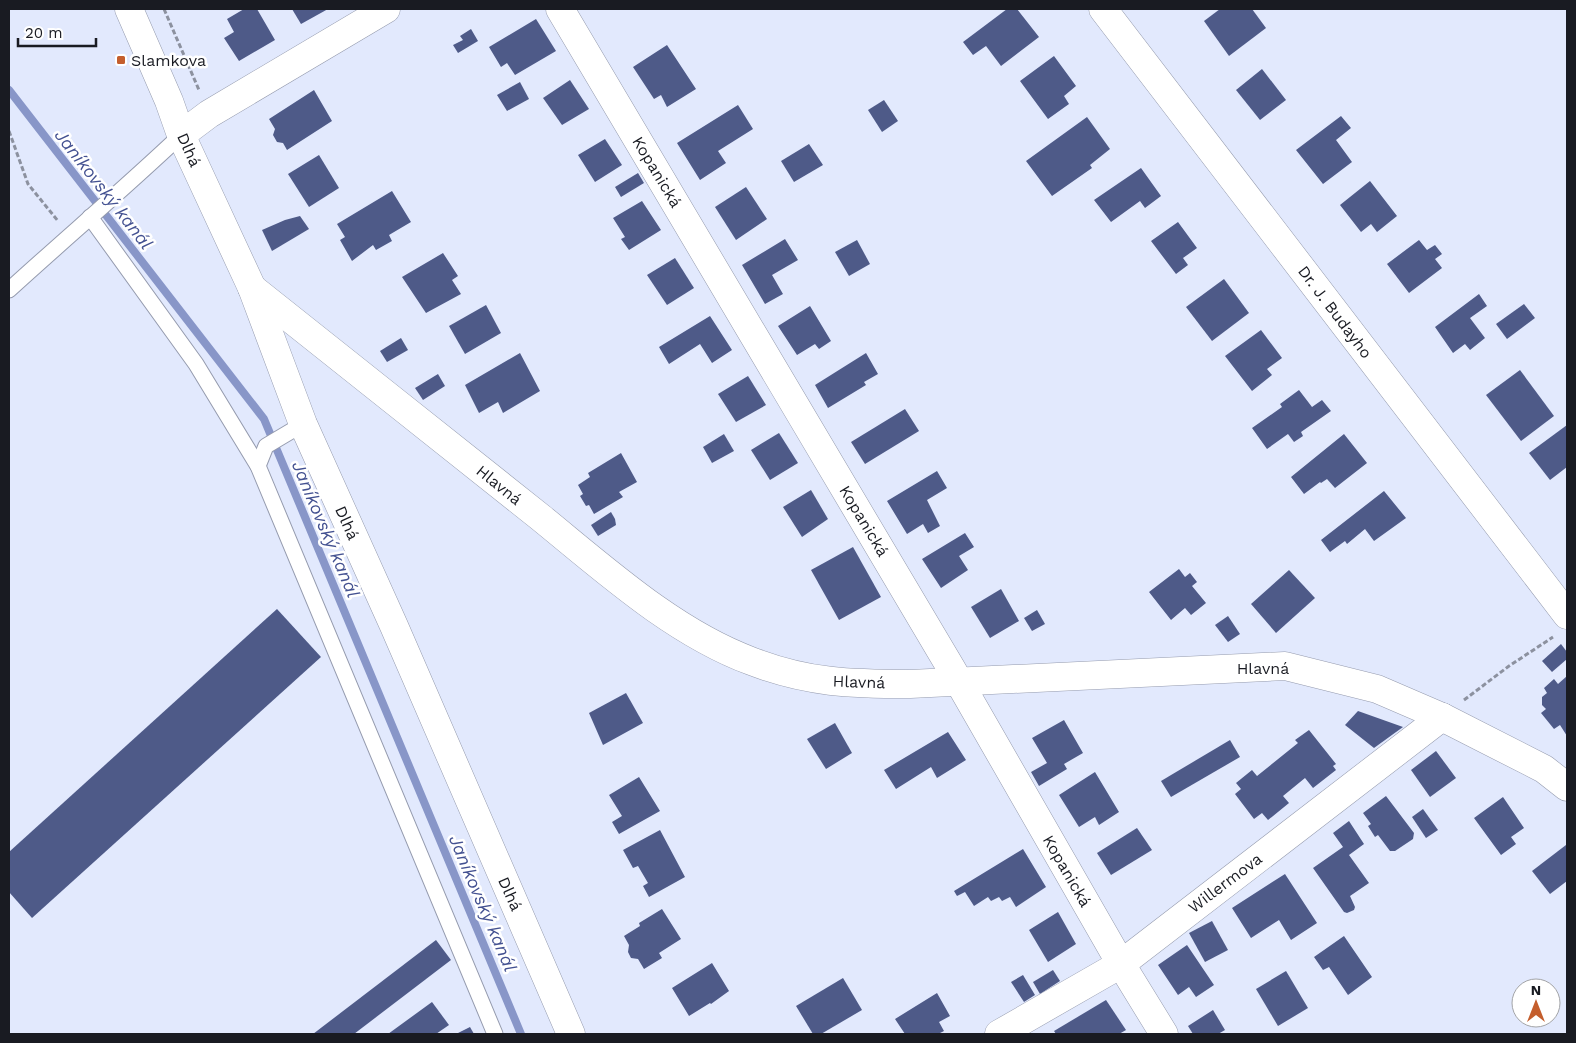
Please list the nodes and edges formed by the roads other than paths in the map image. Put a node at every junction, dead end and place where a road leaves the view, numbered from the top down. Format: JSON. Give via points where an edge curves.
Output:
{"nodes":[{"id":1,"x":129,"y":9,"type":"edge"},
{"id":2,"x":386,"y":9,"type":"edge"},
{"id":3,"x":560,"y":9,"type":"edge"},
{"id":4,"x":1103,"y":9,"type":"edge"},
{"id":5,"x":182,"y":135,"type":"junction"},
{"id":6,"x":90,"y":217,"type":"junction"},
{"id":7,"x":252,"y":288,"type":"junction"},
{"id":8,"x":9,"y":290,"type":"edge"},
{"id":9,"x":293,"y":430,"type":"junction"},
{"id":10,"x":258,"y":466,"type":"junction"},
{"id":11,"x":1563,"y":624,"type":"edge"},
{"id":12,"x":958,"y":682,"type":"junction"},
{"id":13,"x":1442,"y":717,"type":"junction"},
{"id":14,"x":1567,"y":787,"type":"edge"},
{"id":15,"x":1121,"y":964,"type":"junction"},
{"id":16,"x":495,"y":1034,"type":"edge"},
{"id":17,"x":571,"y":1034,"type":"edge"},
{"id":18,"x":999,"y":1034,"type":"edge"},
{"id":19,"x":1164,"y":1034,"type":"edge"}],
"edges":[{"from":1,"to":5,"type":"street","name":"Dlhá"},
{"from":2,"to":5,"type":"street","via":[[209,114]]},
{"from":3,"to":12,"type":"street","name":"Kopanická"},
{"from":4,"to":11,"type":"street","name":"Dr. J. Budayho"},
{"from":5,"to":6,"type":"lane"},
{"from":5,"to":7,"type":"street","name":"Dlhá"},
{"from":6,"to":8,"type":"lane"},
{"from":6,"to":10,"type":"lane","via":[[196,364]]},
{"from":7,"to":9,"type":"street","name":"Dlhá"},
{"from":7,"to":12,"type":"street","name":"Hlavná","via":[[643,599],[713,645],[780,672],[815,680],[870,684]]},
{"from":9,"to":10,"type":"lane","via":[[266,446]]},
{"from":9,"to":17,"type":"street","name":"Dlhá","via":[[394,626]]},
{"from":10,"to":16,"type":"lane"},
{"from":12,"to":13,"type":"street","name":"Hlavná","via":[[1285,666],[1377,689]]},
{"from":12,"to":15,"type":"street","name":"Kopanická"},
{"from":13,"to":14,"type":"street","name":"Hlavná","via":[[1544,769]]},
{"from":13,"to":15,"type":"street","name":"Willermova"},
{"from":15,"to":18,"type":"street","name":"Willermova"},
{"from":15,"to":19,"type":"street","name":"Kopanická"}]}
